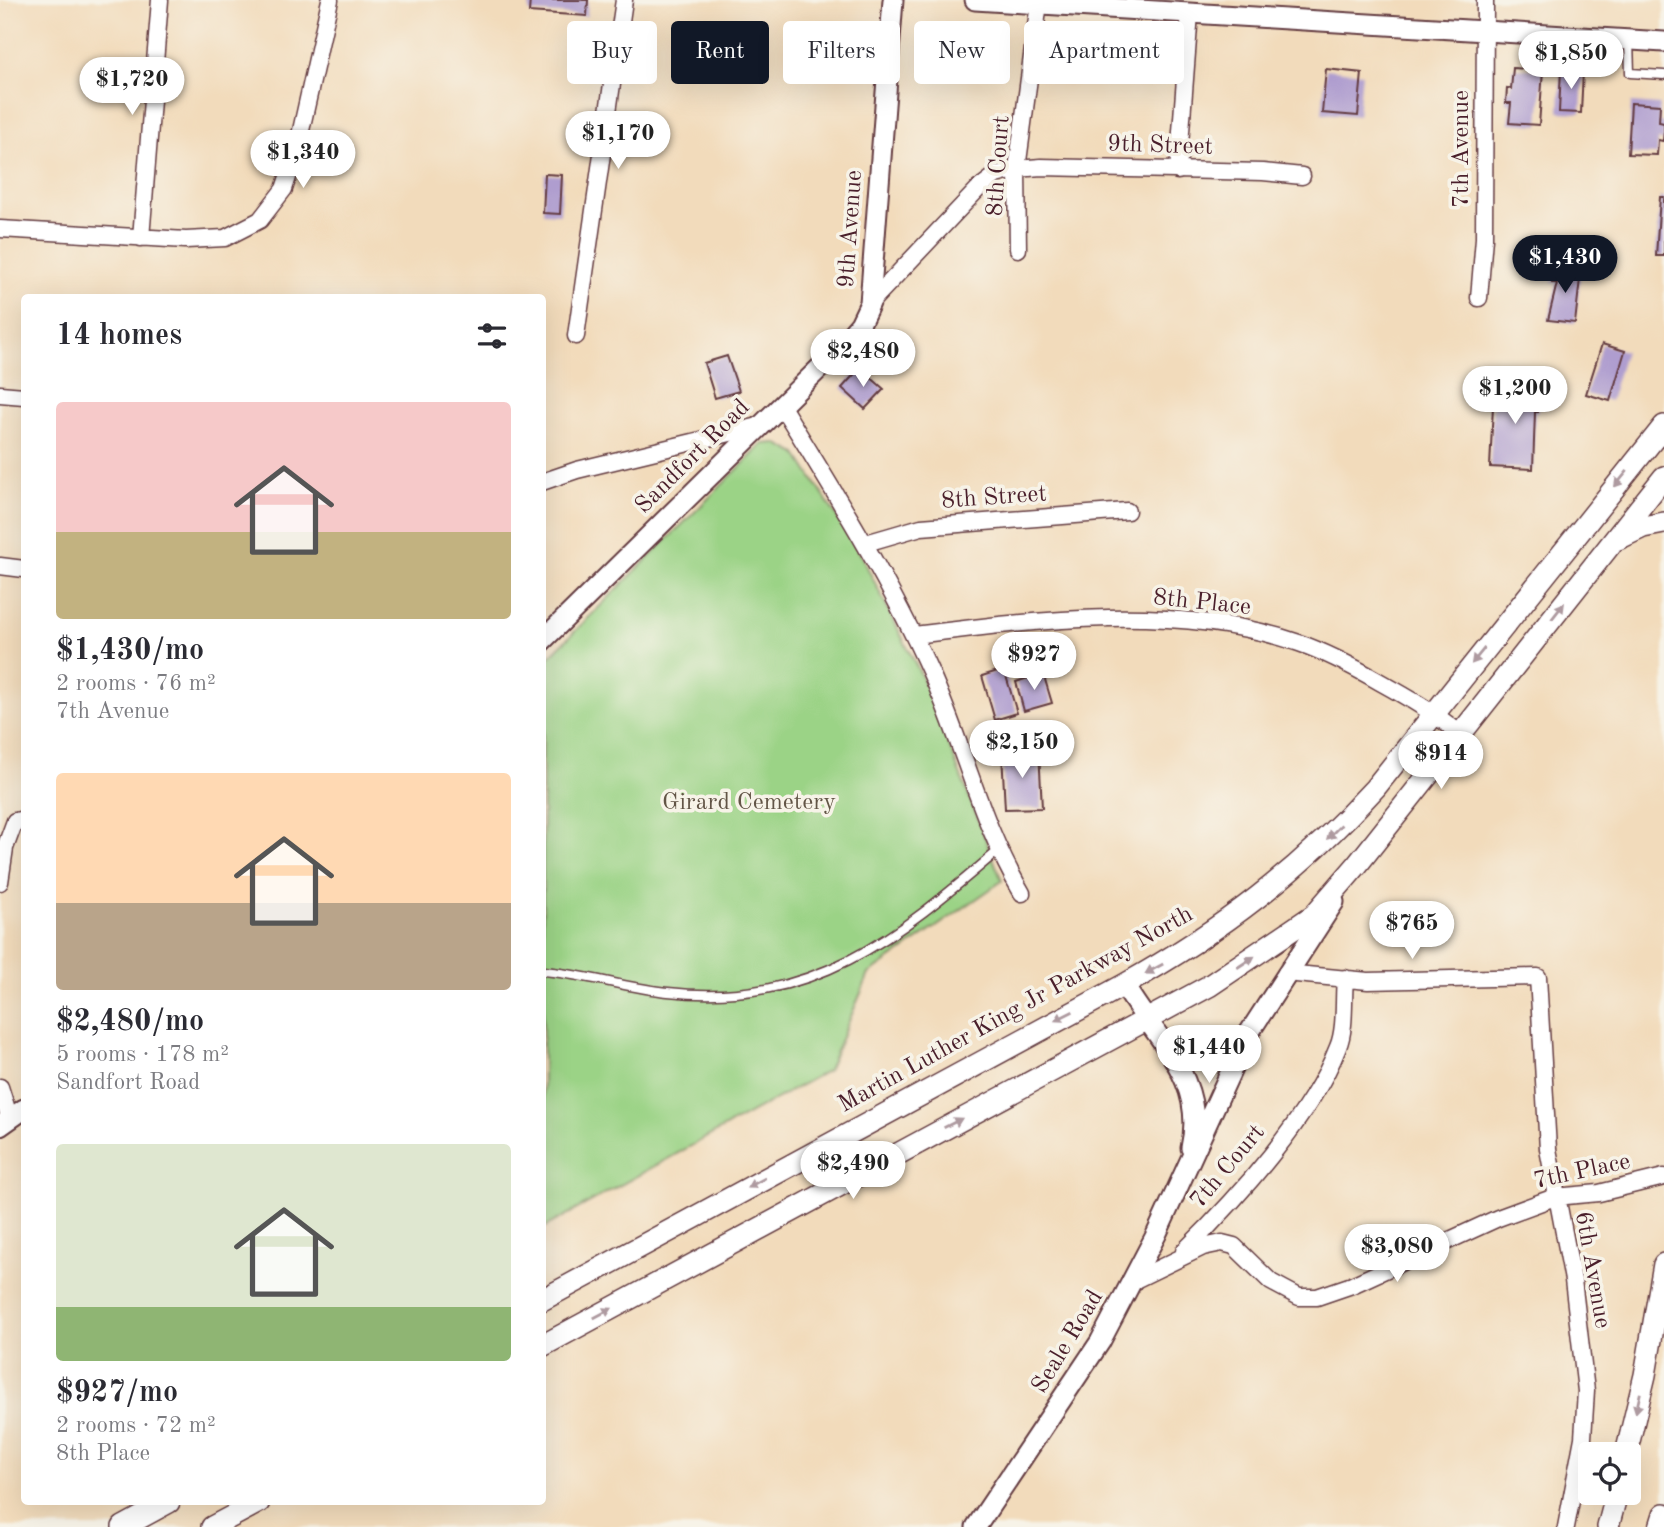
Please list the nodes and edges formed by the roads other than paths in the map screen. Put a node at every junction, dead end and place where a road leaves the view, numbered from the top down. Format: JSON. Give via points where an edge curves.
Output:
{"nodes":[{"id":1,"x":160,"y":0,"type":"edge"},
{"id":2,"x":330,"y":0,"type":"edge"},
{"id":3,"x":624,"y":0,"type":"edge"},
{"id":4,"x":893,"y":0,"type":"edge"},
{"id":5,"x":975,"y":0,"type":"edge"},
{"id":6,"x":1485,"y":0,"type":"edge"},
{"id":7,"x":1039,"y":3,"type":"junction"},
{"id":8,"x":1185,"y":9,"type":"edge"},
{"id":9,"x":1483,"y":32,"type":"junction"},
{"id":10,"x":1629,"y":40,"type":"junction"},
{"id":11,"x":1664,"y":42,"type":"edge"},
{"id":12,"x":1664,"y":75,"type":"edge"},
{"id":13,"x":1017,"y":169,"type":"junction"},
{"id":14,"x":1178,"y":171,"type":"junction"},
{"id":15,"x":1302,"y":176,"type":"dead end"},
{"id":16,"x":0,"y":229,"type":"edge"},
{"id":17,"x":141,"y":238,"type":"junction"},
{"id":18,"x":1018,"y":249,"type":"dead end"},
{"id":19,"x":1479,"y":298,"type":"dead end"},
{"id":20,"x":870,"y":303,"type":"junction"},
{"id":21,"x":576,"y":336,"type":"dead end"},
{"id":22,"x":0,"y":394,"type":"edge"},
{"id":23,"x":21,"y":396,"type":"edge"},
{"id":24,"x":781,"y":405,"type":"junction"},
{"id":25,"x":759,"y":426,"type":"junction"},
{"id":26,"x":1664,"y":426,"type":"edge"},
{"id":27,"x":1664,"y":477,"type":"edge"},
{"id":28,"x":546,"y":481,"type":"edge"},
{"id":29,"x":1127,"y":511,"type":"dead end"},
{"id":30,"x":1664,"y":523,"type":"edge"},
{"id":31,"x":1574,"y":537,"type":"junction"},
{"id":32,"x":866,"y":543,"type":"junction"},
{"id":33,"x":1606,"y":550,"type":"junction"},
{"id":34,"x":0,"y":566,"type":"edge"},
{"id":35,"x":21,"y":569,"type":"edge"},
{"id":36,"x":914,"y":635,"type":"junction"},
{"id":37,"x":546,"y":637,"type":"edge"},
{"id":38,"x":1433,"y":711,"type":"junction"},
{"id":39,"x":1460,"y":734,"type":"junction"},
{"id":40,"x":21,"y":820,"type":"edge"},
{"id":41,"x":3,"y":848,"type":"edge"},
{"id":42,"x":999,"y":850,"type":"junction"},
{"id":43,"x":1357,"y":865,"type":"junction"},
{"id":44,"x":0,"y":882,"type":"edge"},
{"id":45,"x":1022,"y":893,"type":"dead end"},
{"id":46,"x":546,"y":972,"type":"edge"},
{"id":47,"x":1286,"y":973,"type":"junction"},
{"id":48,"x":1345,"y":978,"type":"junction"},
{"id":49,"x":1125,"y":985,"type":"junction"},
{"id":50,"x":1144,"y":1020,"type":"junction"},
{"id":51,"x":0,"y":1087,"type":"edge"},
{"id":52,"x":11,"y":1118,"type":"edge"},
{"id":53,"x":1186,"y":1172,"type":"junction"},
{"id":54,"x":1664,"y":1177,"type":"edge"},
{"id":55,"x":1555,"y":1197,"type":"junction"},
{"id":56,"x":1175,"y":1261,"type":"junction"},
{"id":57,"x":1664,"y":1264,"type":"edge"},
{"id":58,"x":1133,"y":1281,"type":"junction"},
{"id":59,"x":546,"y":1298,"type":"edge"},
{"id":60,"x":546,"y":1344,"type":"edge"},
{"id":61,"x":1629,"y":1442,"type":"edge"},
{"id":62,"x":163,"y":1505,"type":"edge"},
{"id":63,"x":253,"y":1505,"type":"edge"},
{"id":64,"x":1614,"y":1505,"type":"edge"},
{"id":65,"x":1664,"y":1514,"type":"edge"},
{"id":66,"x":123,"y":1527,"type":"edge"},
{"id":67,"x":212,"y":1527,"type":"edge"},
{"id":68,"x":976,"y":1527,"type":"edge"},
{"id":69,"x":1566,"y":1527,"type":"edge"},
{"id":70,"x":1608,"y":1527,"type":"edge"},
{"id":71,"x":1660,"y":1527,"type":"edge"}],
"edges":[{"from":1,"to":17,"type":"street"},
{"from":2,"to":17,"type":"street","via":[[296,153],[284,189],[260,220],[225,238]]},
{"from":3,"to":21,"type":"street"},
{"from":4,"to":20,"type":"street","name":"9th Avenue"},
{"from":5,"to":7,"type":"street"},
{"from":6,"to":9,"type":"street","name":"7th Avenue"},
{"from":7,"to":8,"type":"street"},
{"from":7,"to":13,"type":"street","name":"8th Court"},
{"from":8,"to":9,"type":"street"},
{"from":8,"to":14,"type":"street"},
{"from":9,"to":10,"type":"street"},
{"from":9,"to":19,"type":"street","name":"7th Avenue","via":[[1484,238]]},
{"from":10,"to":11,"type":"street"},
{"from":10,"to":12,"type":"lane","via":[[1630,73]]},
{"from":13,"to":14,"type":"street","name":"9th Street","via":[[1074,166]]},
{"from":13,"to":18,"type":"street","name":"8th Court"},
{"from":13,"to":20,"type":"street","name":"9th Avenue","via":[[996,175],[978,189]]},
{"from":14,"to":15,"type":"street","name":"9th Street"},
{"from":16,"to":17,"type":"street"},
{"from":20,"to":24,"type":"street","name":"Sandfort Road","via":[[845,342]]},
{"from":22,"to":23,"type":"street"},
{"from":24,"to":25,"type":"street","name":"Sandfort Road"},
{"from":24,"to":32,"type":"street"},
{"from":25,"to":28,"type":"street"},
{"from":25,"to":37,"type":"street","name":"Sandfort Road"},
{"from":26,"to":31,"type":"main road","name":"Martin Luther King Jr Parkway North","one_way":true},
{"from":27,"to":33,"type":"main road"},
{"from":29,"to":32,"type":"street","name":"8th Street","via":[[921,527]]},
{"from":30,"to":33,"type":"main road","via":[[1643,527]]},
{"from":31,"to":33,"type":"main road"},
{"from":31,"to":38,"type":"main road","name":"Martin Luther King Jr Parkway North","one_way":true},
{"from":32,"to":36,"type":"street"},
{"from":39,"to":33,"type":"main road","one_way":true},
{"from":34,"to":35,"type":"street"},
{"from":36,"to":38,"type":"street","name":"8th Place","via":[[1074,620],[1225,625],[1274,635],[1334,656]]},
{"from":36,"to":42,"type":"street"},
{"from":38,"to":39,"type":"street","name":"8th Place"},
{"from":38,"to":49,"type":"main road","name":"Martin Luther King Jr Parkway North","one_way":true,"via":[[1375,789],[1296,868],[1206,937]]},
{"from":39,"to":43,"type":"main road"},
{"from":40,"to":41,"type":"street","via":[[16,821]]},
{"from":41,"to":44,"type":"street"},
{"from":42,"to":45,"type":"street"},
{"from":42,"to":46,"type":"lane","via":[[881,942],[821,975],[778,989],[668,992]]},
{"from":43,"to":47,"type":"street","name":"Seale Road"},
{"from":50,"to":43,"type":"main road","one_way":true,"via":[[1209,986],[1314,915]]},
{"from":47,"to":48,"type":"street"},
{"from":47,"to":53,"type":"street","name":"Seale Road","via":[[1247,1036]]},
{"from":48,"to":55,"type":"street","name":"6th Avenue","via":[[1538,977]]},
{"from":48,"to":56,"type":"street","name":"7th Court","via":[[1339,1046],[1305,1107],[1236,1199]]},
{"from":49,"to":50,"type":"street","name":"Seale Road"},
{"from":49,"to":59,"type":"main road","name":"Martin Luther King Jr Parkway North","one_way":true},
{"from":50,"to":53,"type":"street","name":"Seale Road","via":[[1180,1064],[1188,1082],[1194,1135]]},
{"from":60,"to":50,"type":"main road","one_way":true},
{"from":51,"to":52,"type":"street"},
{"from":53,"to":58,"type":"street","name":"Seale Road"},
{"from":54,"to":55,"type":"street","name":"7th Place","via":[[1599,1193]]},
{"from":55,"to":56,"type":"street","name":"7th Place","via":[[1317,1297],[1299,1297],[1271,1282],[1234,1246],[1203,1247]]},
{"from":55,"to":69,"type":"street","name":"6th Avenue","via":[[1573,1280],[1586,1391],[1583,1438]]},
{"from":56,"to":58,"type":"street","name":"7th Place"},
{"from":57,"to":61,"type":"main road","one_way":true},
{"from":58,"to":68,"type":"street","name":"Seale Road","via":[[1060,1405]]},
{"from":62,"to":66,"type":"main road"},
{"from":63,"to":67,"type":"main road"},
{"from":64,"to":70,"type":"main road"},
{"from":65,"to":71,"type":"main road"}]}
